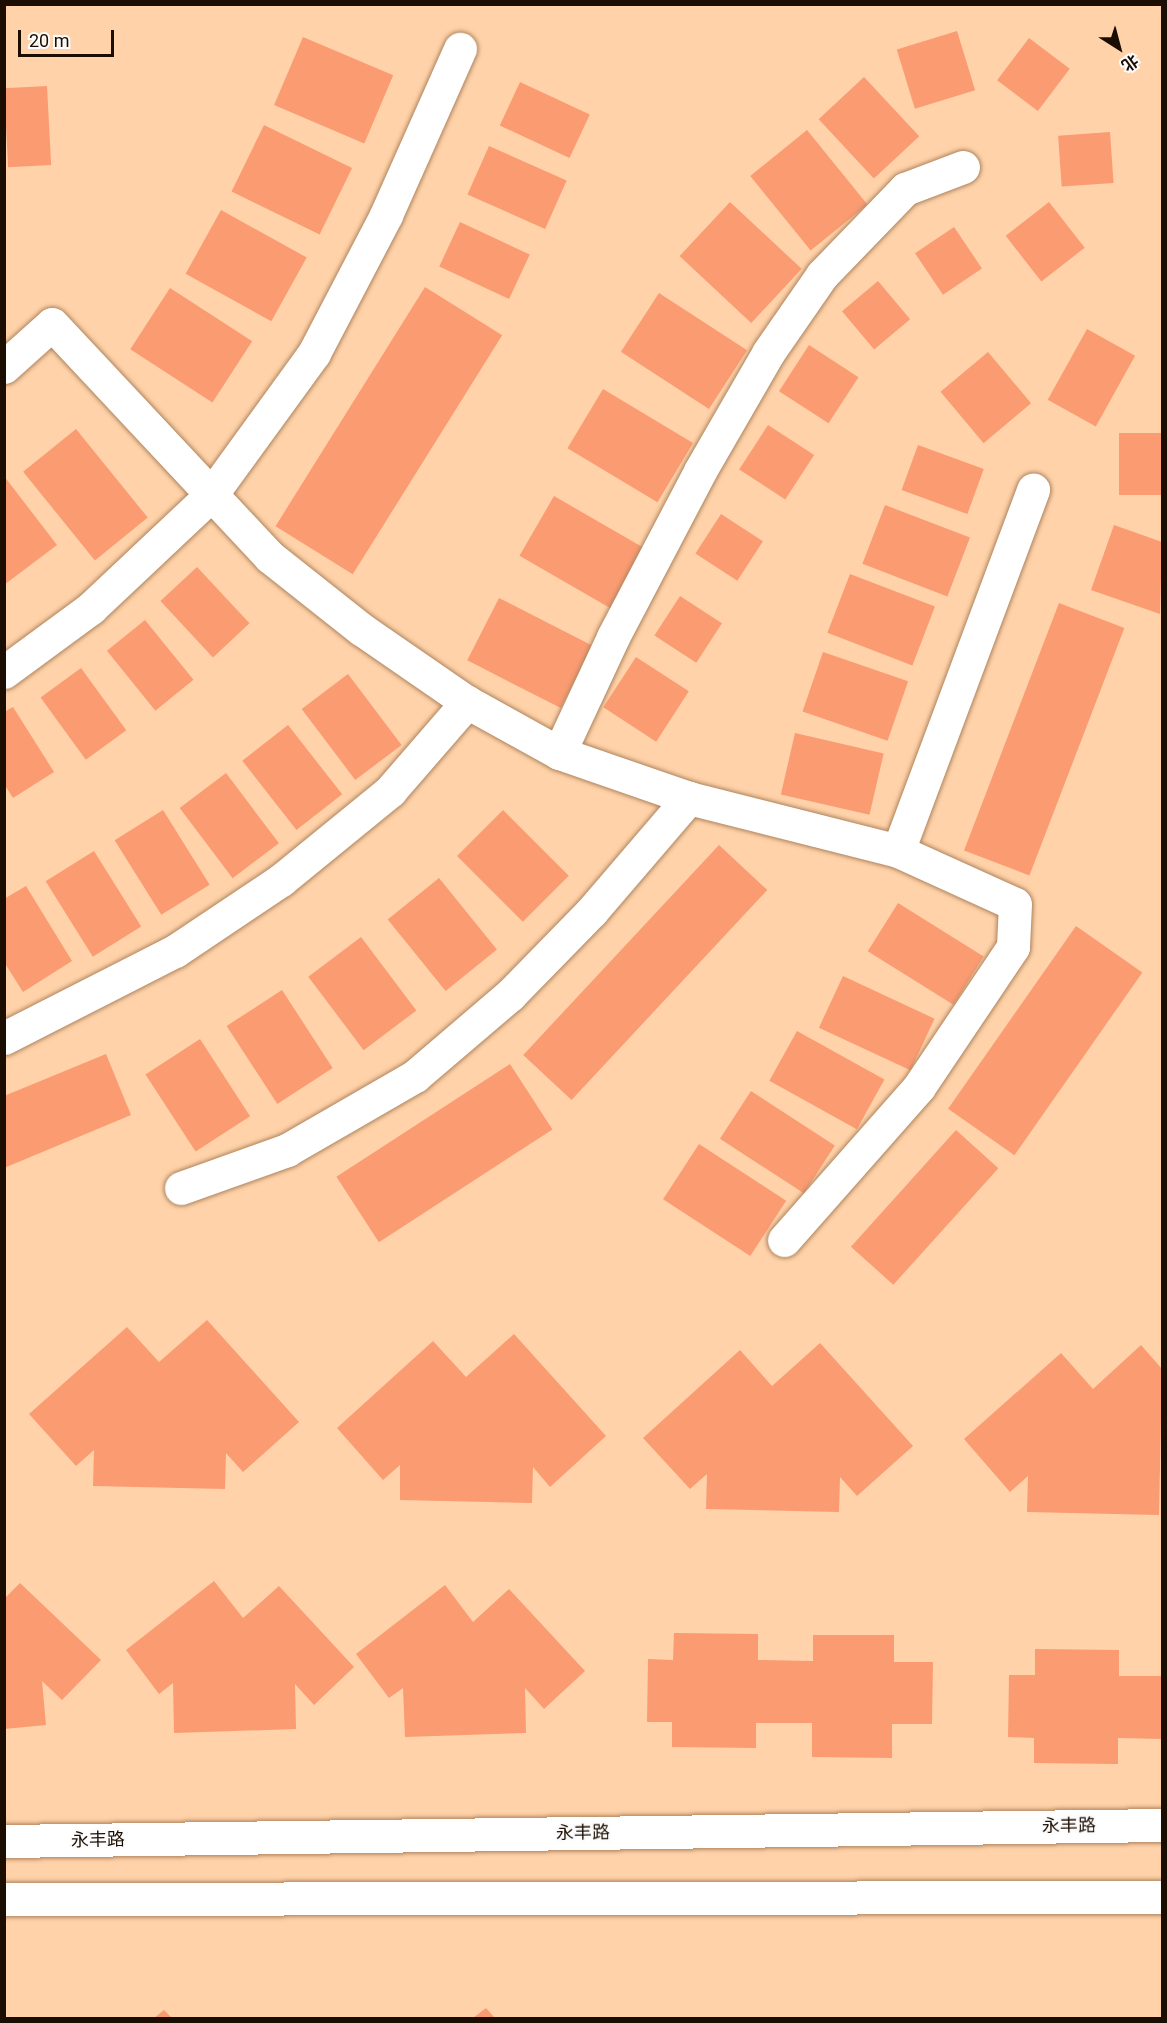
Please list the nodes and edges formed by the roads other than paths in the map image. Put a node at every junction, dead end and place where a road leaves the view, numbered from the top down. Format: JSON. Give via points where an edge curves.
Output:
{"nodes":[{"id":1,"x":460,"y":50,"type":"dead end"},
{"id":2,"x":963,"y":167,"type":"dead end"},
{"id":3,"x":4,"y":367,"type":"edge"},
{"id":4,"x":1032,"y":489,"type":"dead end"},
{"id":5,"x":211,"y":495,"type":"junction"},
{"id":6,"x":4,"y":672,"type":"edge"},
{"id":7,"x":467,"y":702,"type":"junction"},
{"id":8,"x":559,"y":753,"type":"junction"},
{"id":9,"x":689,"y":798,"type":"junction"},
{"id":10,"x":898,"y":851,"type":"junction"},
{"id":11,"x":4,"y":1038,"type":"edge"},
{"id":12,"x":181,"y":1188,"type":"dead end"},
{"id":13,"x":784,"y":1240,"type":"dead end"},
{"id":14,"x":1162,"y":1825,"type":"edge"},
{"id":15,"x":4,"y":1841,"type":"edge"},
{"id":16,"x":1162,"y":1897,"type":"edge"},
{"id":17,"x":4,"y":1899,"type":"edge"}],
"edges":[{"from":1,"to":5,"type":"street","via":[[386,215],[314,353]]},
{"from":2,"to":8,"type":"street","via":[[905,189],[822,275],[768,353],[619,627]]},
{"from":3,"to":5,"type":"street","via":[[52,324]]},
{"from":4,"to":10,"type":"street"},
{"from":5,"to":6,"type":"street","via":[[91,608]]},
{"from":5,"to":7,"type":"street","via":[[270,557],[361,629]]},
{"from":7,"to":8,"type":"street"},
{"from":7,"to":11,"type":"street","via":[[390,791],[281,880],[175,951]]},
{"from":8,"to":9,"type":"street"},
{"from":9,"to":10,"type":"street"},
{"from":9,"to":12,"type":"street","via":[[592,911],[510,995],[415,1076],[287,1150]]},
{"from":10,"to":13,"type":"street","via":[[1015,904],[1013,947],[919,1087]]},
{"from":14,"to":15,"type":"street","name":"永丰路"},
{"from":16,"to":17,"type":"street"}]}
